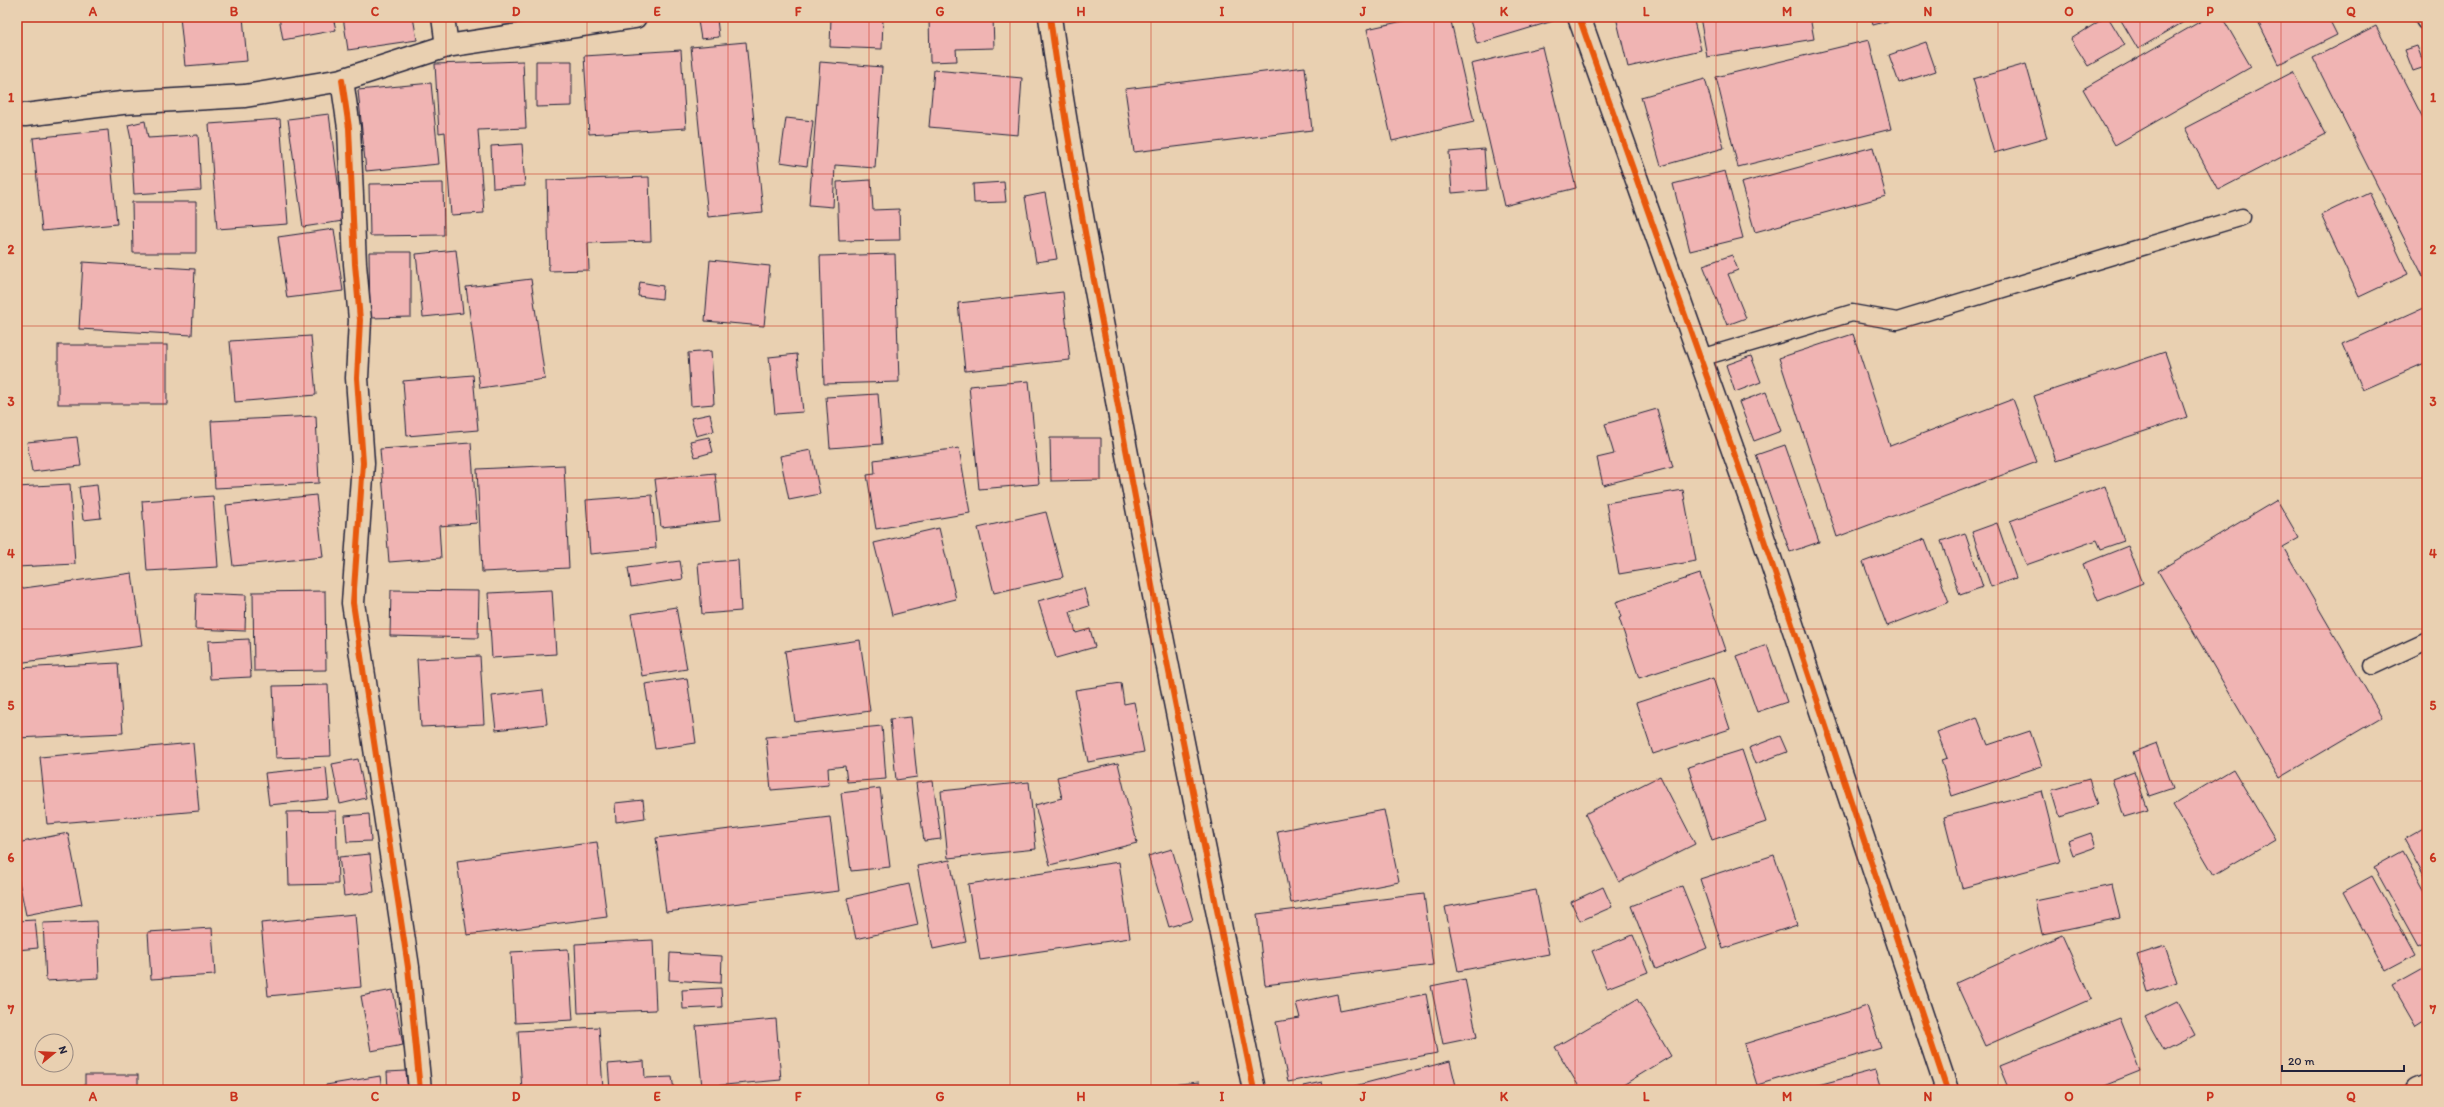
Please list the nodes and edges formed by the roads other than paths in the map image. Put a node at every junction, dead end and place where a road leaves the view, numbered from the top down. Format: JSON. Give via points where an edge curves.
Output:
{"nodes":[{"id":1,"x":443,"y":17,"type":"edge"},
{"id":2,"x":634,"y":17,"type":"edge"},
{"id":3,"x":1050,"y":17,"type":"edge"},
{"id":4,"x":1579,"y":17,"type":"edge"},
{"id":5,"x":447,"y":46,"type":"junction"},
{"id":6,"x":342,"y":80,"type":"junction"},
{"id":7,"x":17,"y":114,"type":"edge"},
{"id":8,"x":2242,"y":217,"type":"dead end"},
{"id":9,"x":1700,"y":358,"type":"junction"},
{"id":10,"x":2427,"y":641,"type":"edge"},
{"id":11,"x":2373,"y":666,"type":"dead end"},
{"id":12,"x":2427,"y":1086,"type":"edge"},
{"id":13,"x":420,"y":1090,"type":"edge"},
{"id":14,"x":1254,"y":1090,"type":"edge"},
{"id":15,"x":1947,"y":1090,"type":"edge"},
{"id":16,"x":2417,"y":1090,"type":"edge"}],
"edges":[{"from":1,"to":5,"type":"street"},
{"from":2,"to":5,"type":"street"},
{"from":3,"to":14,"type":"street","via":[[1084,225],[1126,453]]},
{"from":4,"to":9,"type":"street"},
{"from":5,"to":6,"type":"street"},
{"from":6,"to":7,"type":"street","via":[[244,96],[122,103]]},
{"from":6,"to":13,"type":"street","via":[[349,128],[360,320],[357,378],[363,463],[353,603],[408,967]]},
{"from":8,"to":9,"type":"lane","via":[[1897,321],[1852,313]]},
{"from":9,"to":15,"type":"street","via":[[1754,509]]},
{"from":10,"to":11,"type":"lane"},
{"from":12,"to":16,"type":"street"}]}
